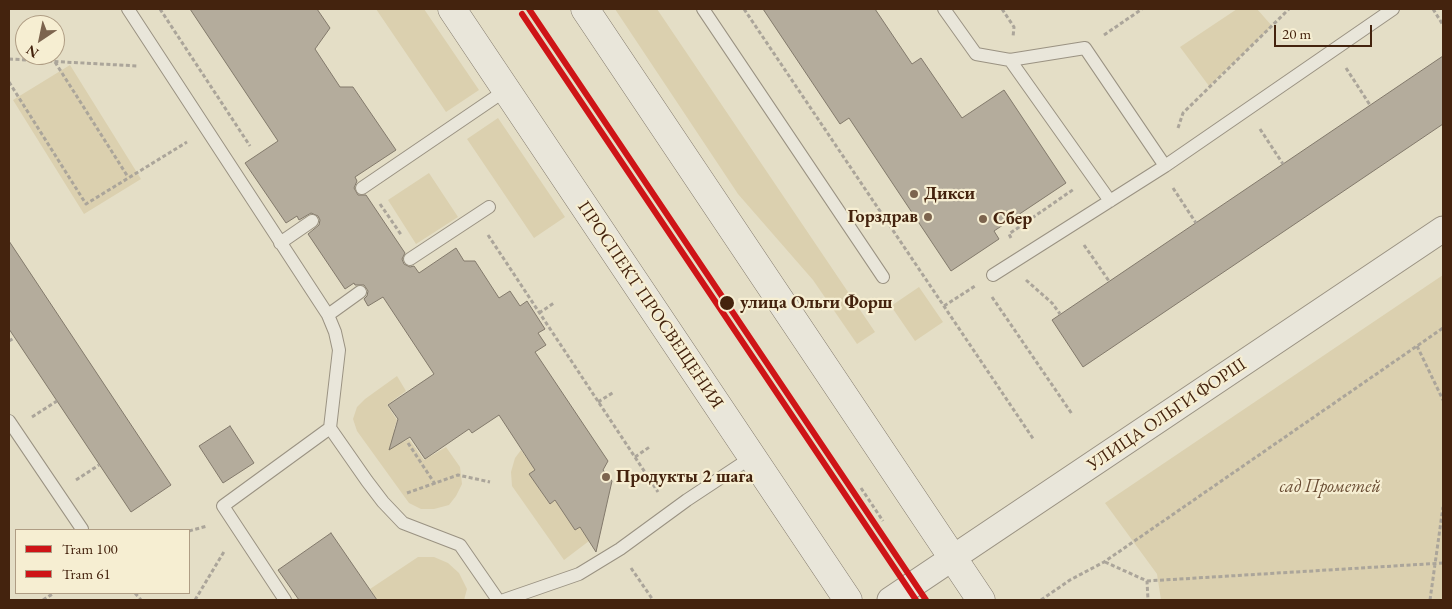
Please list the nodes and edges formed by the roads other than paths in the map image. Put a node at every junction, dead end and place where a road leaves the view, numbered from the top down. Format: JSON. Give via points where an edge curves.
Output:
{"nodes":[{"id":1,"x":128,"y":9,"type":"edge"},
{"id":2,"x":452,"y":9,"type":"edge"},
{"id":3,"x":585,"y":9,"type":"edge"},
{"id":4,"x":703,"y":9,"type":"edge"},
{"id":5,"x":944,"y":9,"type":"edge"},
{"id":6,"x":1393,"y":9,"type":"edge"},
{"id":7,"x":1010,"y":60,"type":"junction"},
{"id":8,"x":506,"y":90,"type":"junction"},
{"id":9,"x":1163,"y":167,"type":"junction"},
{"id":10,"x":365,"y":187,"type":"road end"},
{"id":11,"x":1110,"y":201,"type":"junction"},
{"id":12,"x":489,"y":206,"type":"dead end"},
{"id":13,"x":312,"y":221,"type":"dead end"},
{"id":14,"x":1443,"y":230,"type":"edge"},
{"id":15,"x":280,"y":243,"type":"junction"},
{"id":16,"x":412,"y":257,"type":"road end"},
{"id":17,"x":883,"y":277,"type":"dead end"},
{"id":18,"x":987,"y":279,"type":"road end"},
{"id":19,"x":360,"y":292,"type":"dead end"},
{"id":20,"x":328,"y":315,"type":"junction"},
{"id":21,"x":9,"y":421,"type":"edge"},
{"id":22,"x":330,"y":428,"type":"junction"},
{"id":23,"x":752,"y":457,"type":"junction"},
{"id":24,"x":82,"y":529,"type":"dead end"},
{"id":25,"x":953,"y":558,"type":"junction"},
{"id":26,"x":285,"y":600,"type":"edge"},
{"id":27,"x":498,"y":600,"type":"edge"},
{"id":28,"x":504,"y":600,"type":"edge"},
{"id":29,"x":848,"y":600,"type":"edge"},
{"id":30,"x":890,"y":600,"type":"edge"},
{"id":31,"x":981,"y":600,"type":"edge"}],
"edges":[{"from":1,"to":15,"type":"lane"},
{"from":2,"to":8,"type":"main road","name":"ПРОСПЕКТ ПРОСВЕЩЕНИЯ"},
{"from":3,"to":25,"type":"main road"},
{"from":4,"to":17,"type":"lane"},
{"from":5,"to":7,"type":"lane","via":[[976,54]]},
{"from":6,"to":9,"type":"lane"},
{"from":7,"to":9,"type":"lane","via":[[1085,48]]},
{"from":7,"to":11,"type":"lane"},
{"from":8,"to":10,"type":"lane"},
{"from":8,"to":23,"type":"main road","name":"ПРОСПЕКТ ПРОСВЕЩЕНИЯ"},
{"from":9,"to":11,"type":"lane"},
{"from":11,"to":18,"type":"lane"},
{"from":12,"to":16,"type":"lane"},
{"from":13,"to":15,"type":"lane"},
{"from":14,"to":25,"type":"street","name":"УЛИЦА ОЛЬГИ ФОРШ"},
{"from":15,"to":20,"type":"lane"},
{"from":19,"to":20,"type":"lane"},
{"from":20,"to":22,"type":"lane","via":[[339,350]]},
{"from":21,"to":24,"type":"lane"},
{"from":22,"to":26,"type":"lane","via":[[222,506]]},
{"from":22,"to":27,"type":"lane","via":[[383,502],[403,523],[460,545]]},
{"from":23,"to":28,"type":"lane","via":[[579,574]]},
{"from":23,"to":29,"type":"main road","name":"ПРОСПЕКТ ПРОСВЕЩЕНИЯ"},
{"from":25,"to":30,"type":"street","name":"УЛИЦА ОЛЬГИ ФОРШ"},
{"from":25,"to":31,"type":"main road"}]}
